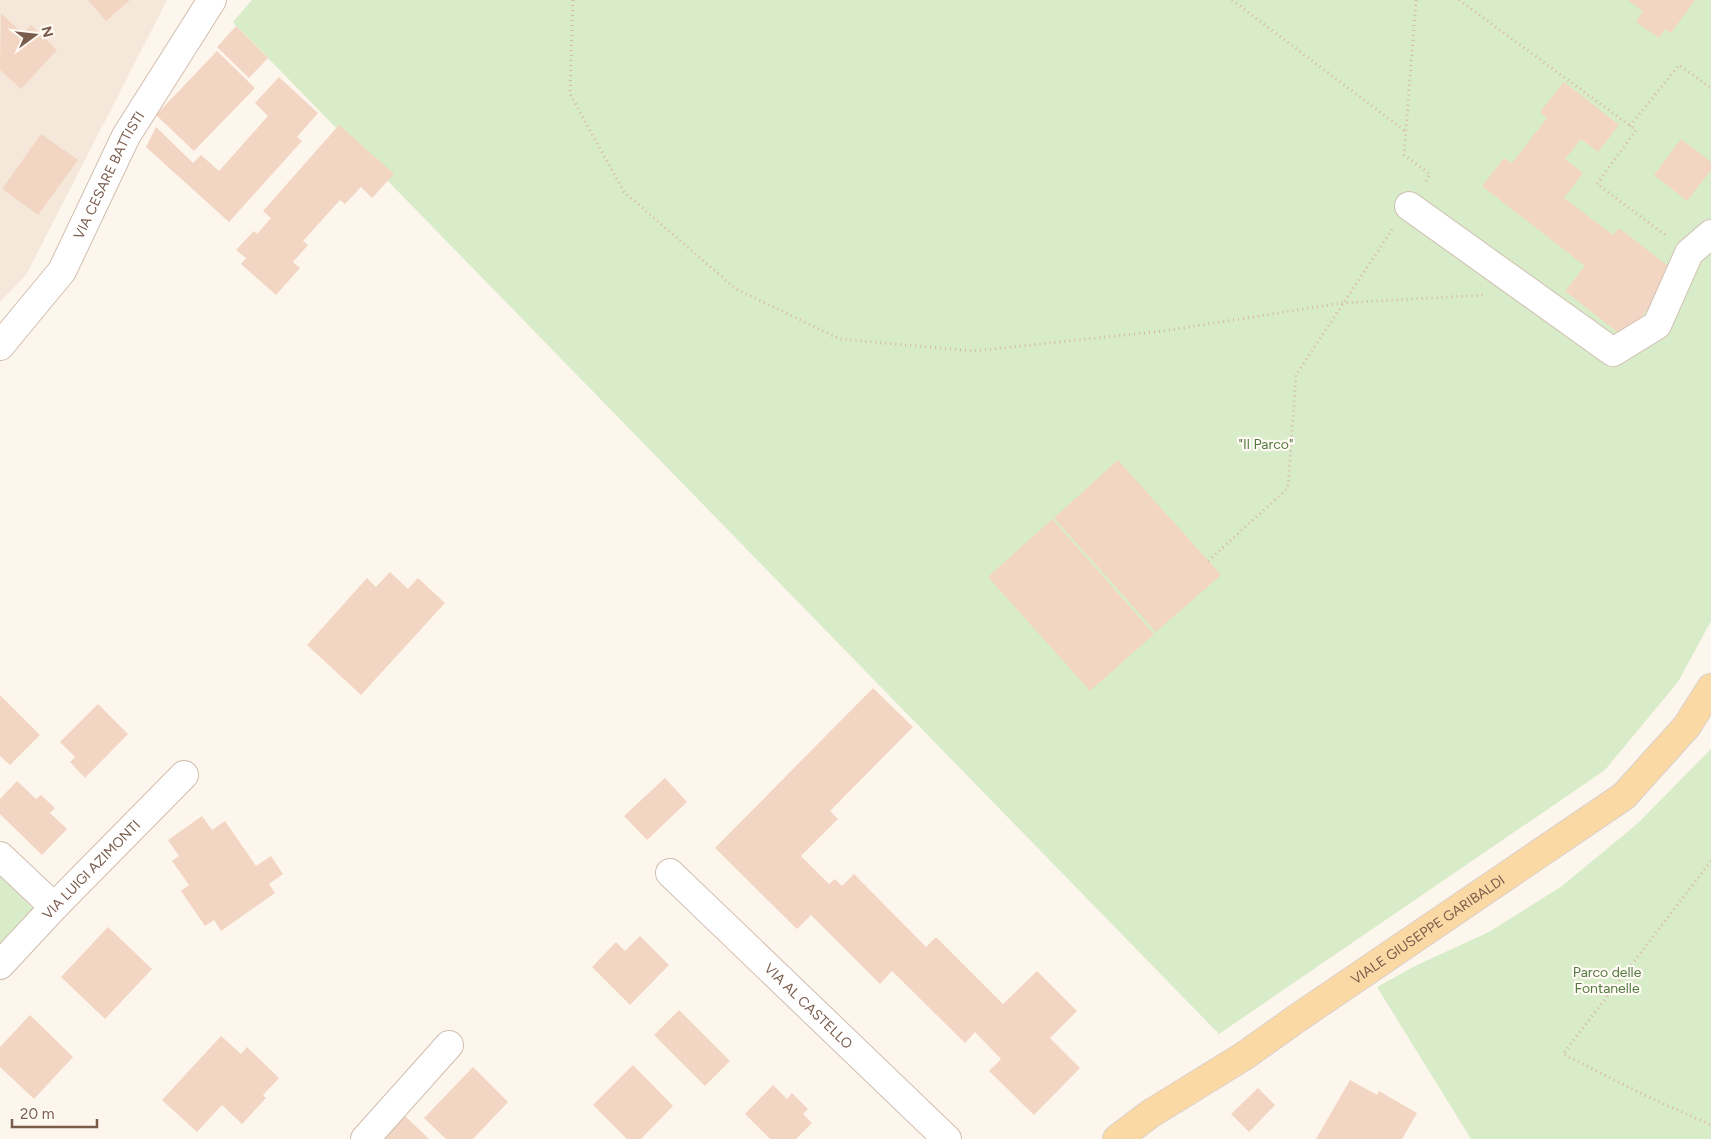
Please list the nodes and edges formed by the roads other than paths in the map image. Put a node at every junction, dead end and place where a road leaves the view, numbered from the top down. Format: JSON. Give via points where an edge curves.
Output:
{"nodes":[{"id":1,"x":209,"y":1,"type":"edge"},
{"id":2,"x":1409,"y":206,"type":"dead end"},
{"id":3,"x":1711,"y":234,"type":"edge"},
{"id":4,"x":0,"y":346,"type":"edge"},
{"id":5,"x":1711,"y":688,"type":"edge"},
{"id":6,"x":184,"y":776,"type":"dead end"},
{"id":7,"x":0,"y":856,"type":"edge"},
{"id":8,"x":670,"y":873,"type":"dead end"},
{"id":9,"x":54,"y":907,"type":"junction"},
{"id":10,"x":0,"y":965,"type":"edge"},
{"id":11,"x":449,"y":1046,"type":"dead end"},
{"id":12,"x":364,"y":1139,"type":"edge"},
{"id":13,"x":947,"y":1139,"type":"edge"},
{"id":14,"x":1117,"y":1139,"type":"edge"}],
"edges":[{"from":1,"to":4,"type":"street","name":"VIA CESARE BATTISTI","via":[[126,136],[62,271]]},
{"from":2,"to":3,"type":"street","via":[[1613,352],[1656,325],[1689,253]]},
{"from":5,"to":14,"type":"main road","name":"VIALE GIUSEPPE GARIBALDI","via":[[1687,726],[1624,796]]},
{"from":6,"to":9,"type":"street","name":"VIA LUIGI AZIMONTI"},
{"from":7,"to":9,"type":"street"},
{"from":8,"to":13,"type":"street","name":"VIA AL CASTELLO"},
{"from":9,"to":10,"type":"street","name":"VIA LUIGI AZIMONTI"},
{"from":11,"to":12,"type":"street"}]}
